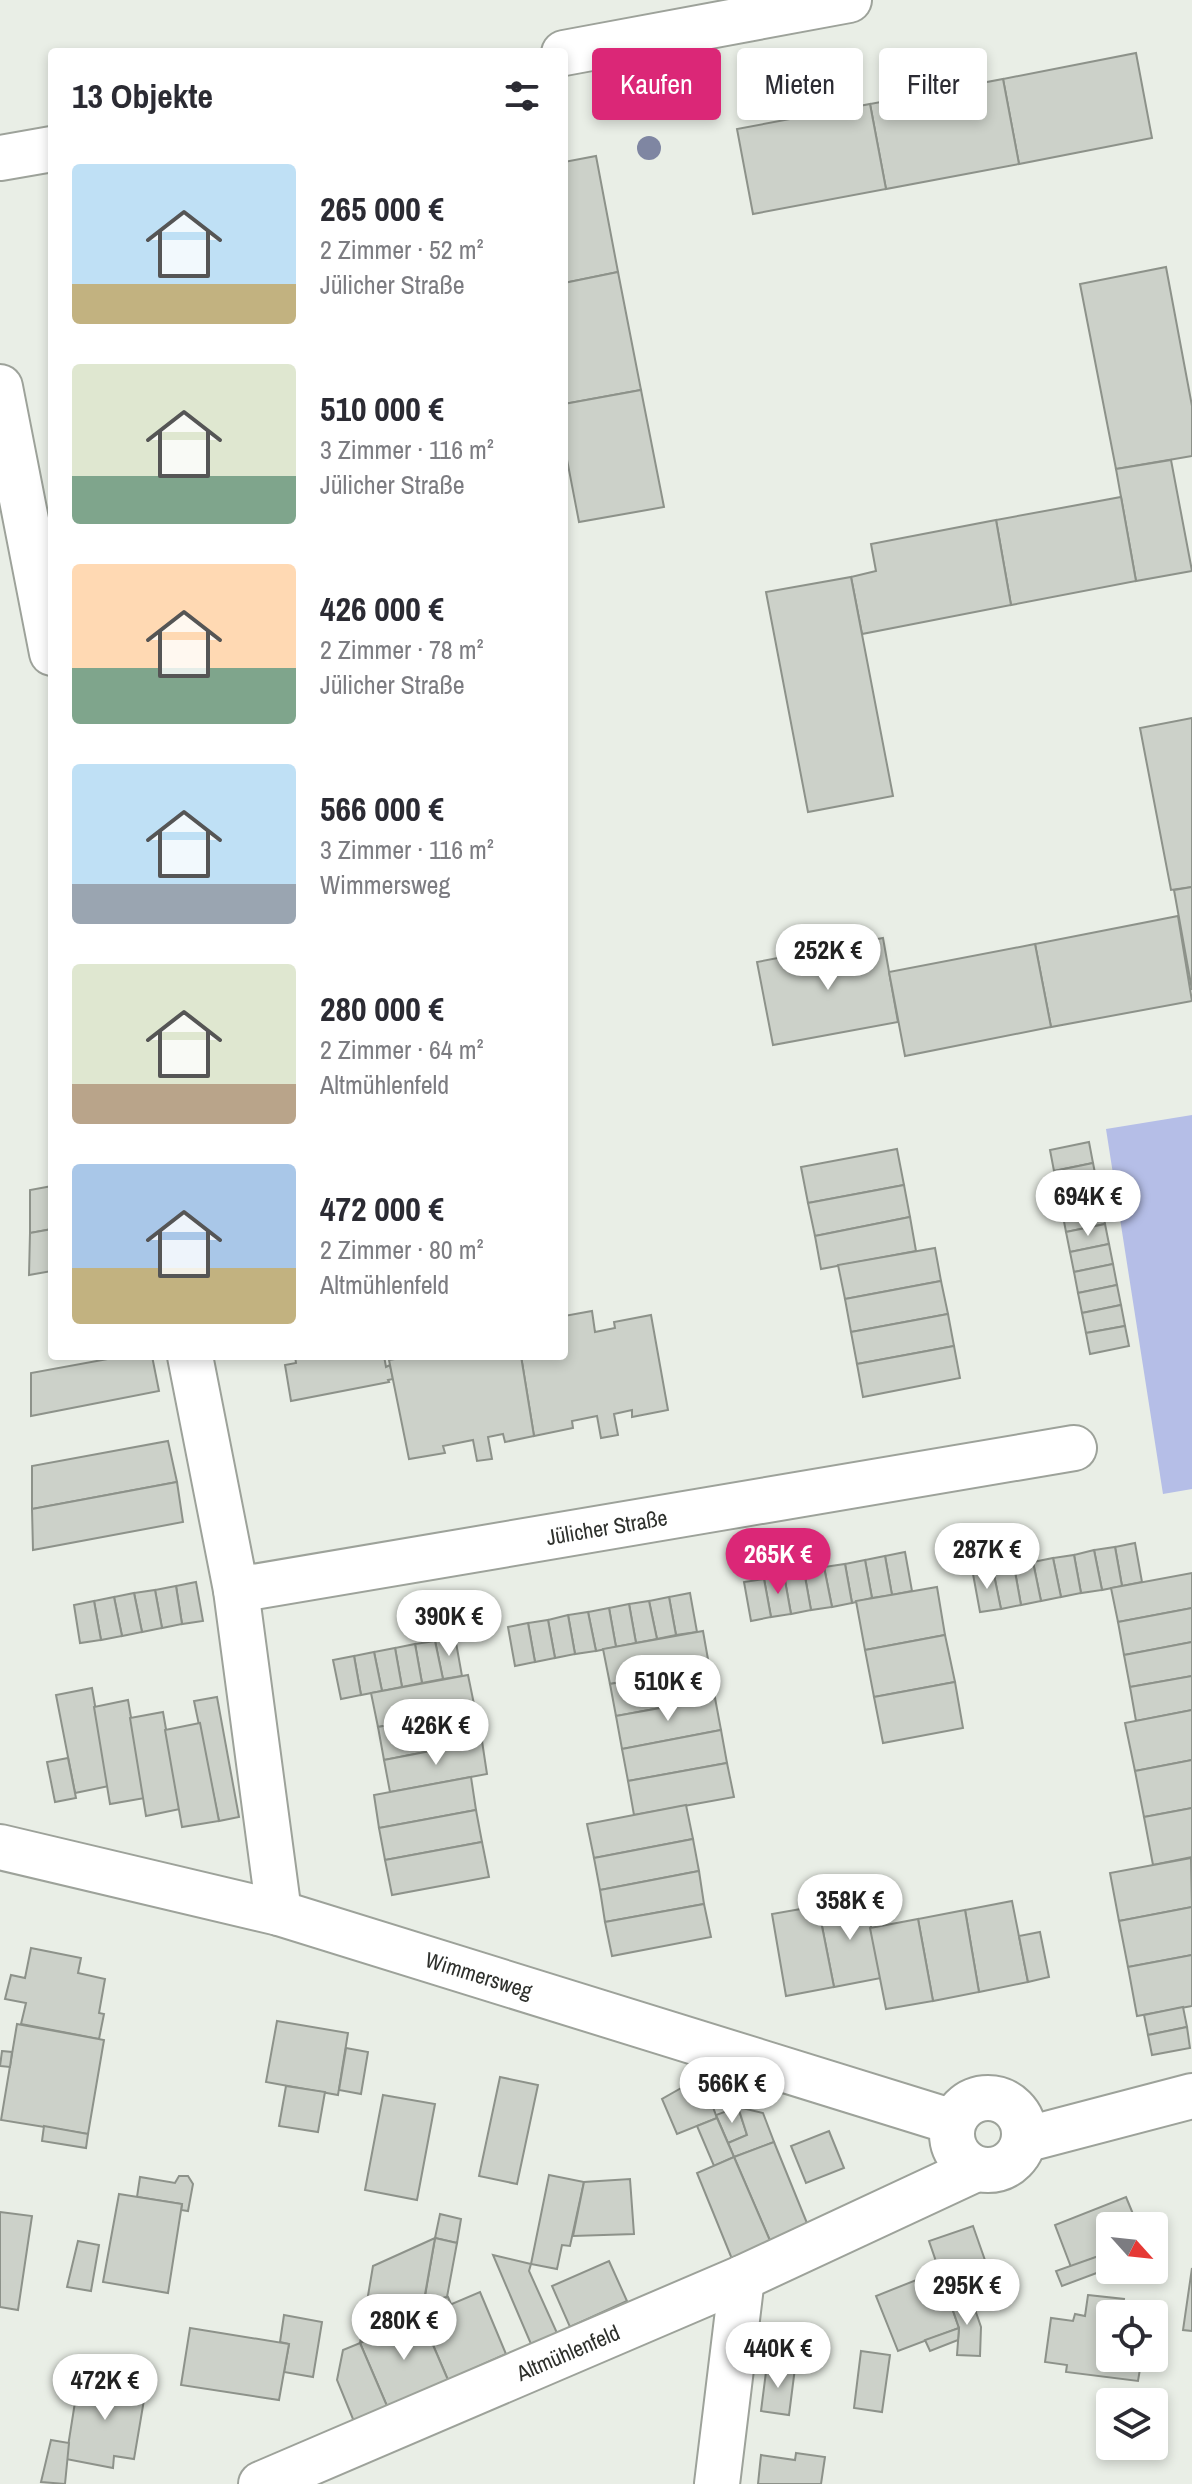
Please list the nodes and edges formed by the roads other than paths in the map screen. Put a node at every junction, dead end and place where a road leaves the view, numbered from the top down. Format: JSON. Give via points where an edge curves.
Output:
{"nodes":[{"id":1,"x":849,"y":0,"type":"edge"},
{"id":2,"x":568,"y":52,"type":"edge"},
{"id":3,"x":48,"y":150,"type":"edge"},
{"id":4,"x":0,"y":158,"type":"edge"},
{"id":5,"x":0,"y":387,"type":"edge"},
{"id":6,"x":48,"y":633,"type":"edge"},
{"id":7,"x":191,"y":1360,"type":"edge"},
{"id":8,"x":1074,"y":1448,"type":"dead end"},
{"id":9,"x":236,"y":1590,"type":"junction"},
{"id":10,"x":0,"y":1847,"type":"edge"},
{"id":11,"x":279,"y":1913,"type":"junction"},
{"id":12,"x":1192,"y":2096,"type":"edge"},
{"id":13,"x":953,"y":2122,"type":"junction"},
{"id":14,"x":1024,"y":2140,"type":"junction"},
{"id":15,"x":976,"y":2169,"type":"junction"},
{"id":16,"x":742,"y":2278,"type":"junction"},
{"id":17,"x":261,"y":2484,"type":"edge"},
{"id":18,"x":717,"y":2484,"type":"edge"}],
"edges":[{"from":1,"to":2,"type":"street"},
{"from":3,"to":4,"type":"street"},
{"from":5,"to":6,"type":"street"},
{"from":7,"to":9,"type":"street"},
{"from":8,"to":9,"type":"street","name":"Jülicher Straße"},
{"from":9,"to":11,"type":"street"},
{"from":10,"to":11,"type":"street","name":"Wimmersweg"},
{"from":11,"to":13,"type":"street","name":"Wimmersweg"},
{"from":12,"to":14,"type":"street"},
{"from":13,"to":14,"type":"street","via":[[972,2100],[998,2099],[1026,2126]]},
{"from":13,"to":15,"type":"street","via":[[954,2148]]},
{"from":14,"to":15,"type":"street","name":"Altmühlenfeld","via":[[1006,2166]]},
{"from":15,"to":16,"type":"street","name":"Altmühlenfeld"},
{"from":16,"to":17,"type":"street","name":"Altmühlenfeld"},
{"from":16,"to":18,"type":"street"}]}
